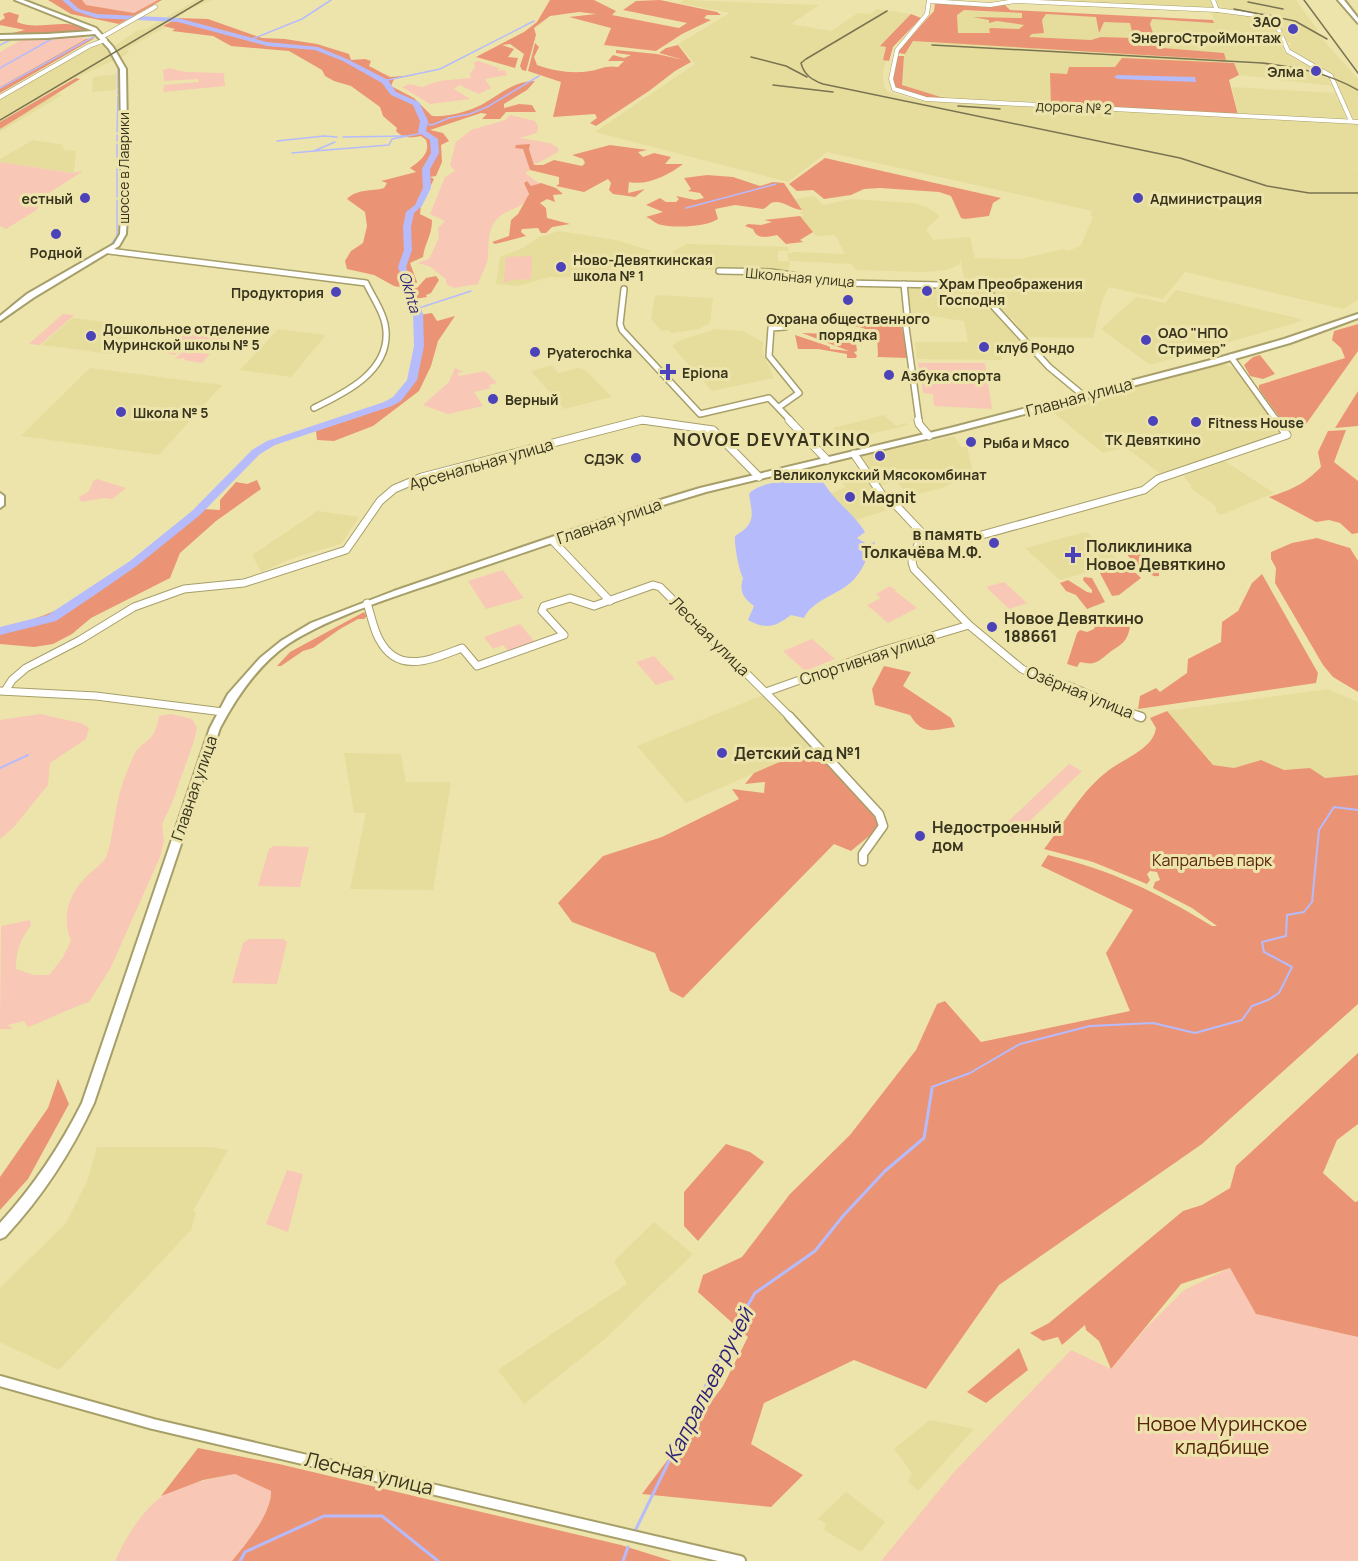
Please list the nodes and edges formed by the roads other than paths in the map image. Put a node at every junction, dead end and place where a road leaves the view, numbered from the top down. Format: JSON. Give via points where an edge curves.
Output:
{"nodes":[{"id":1,"x":18,"y":0,"type":"edge"},
{"id":2,"x":929,"y":0,"type":"edge"},
{"id":3,"x":1214,"y":0,"type":"edge"},
{"id":4,"x":1341,"y":0,"type":"edge"},
{"id":5,"x":155,"y":7,"type":"dead end"},
{"id":6,"x":1217,"y":10,"type":"junction"},
{"id":7,"x":1358,"y":21,"type":"edge"},
{"id":8,"x":97,"y":32,"type":"junction"},
{"id":9,"x":2,"y":38,"type":"edge"},
{"id":10,"x":104,"y":38,"type":"junction"},
{"id":11,"x":0,"y":97,"type":"edge"},
{"id":12,"x":1351,"y":122,"type":"junction"},
{"id":13,"x":1358,"y":122,"type":"edge"},
{"id":14,"x":109,"y":251,"type":"junction"},
{"id":15,"x":719,"y":271,"type":"dead end"},
{"id":16,"x":904,"y":284,"type":"junction"},
{"id":17,"x":624,"y":289,"type":"dead end"},
{"id":18,"x":1355,"y":317,"type":"edge"},
{"id":19,"x":0,"y":319,"type":"edge"},
{"id":20,"x":785,"y":327,"type":"dead end"},
{"id":21,"x":1254,"y":351,"type":"junction"},
{"id":22,"x":1231,"y":357,"type":"junction"},
{"id":23,"x":1214,"y":362,"type":"junction"},
{"id":24,"x":1238,"y":367,"type":"junction"},
{"id":25,"x":1084,"y":396,"type":"junction"},
{"id":26,"x":779,"y":407,"type":"junction"},
{"id":27,"x":314,"y":408,"type":"dead end"},
{"id":28,"x":929,"y":436,"type":"junction"},
{"id":29,"x":854,"y":454,"type":"junction"},
{"id":30,"x":827,"y":460,"type":"junction"},
{"id":31,"x":759,"y":477,"type":"junction"},
{"id":32,"x":0,"y":496,"type":"edge"},
{"id":33,"x":0,"y":505,"type":"edge"},
{"id":34,"x":971,"y":538,"type":"dead end"},
{"id":35,"x":553,"y":540,"type":"junction"},
{"id":36,"x":610,"y":600,"type":"junction"},
{"id":37,"x":367,"y":603,"type":"junction"},
{"id":38,"x":969,"y":626,"type":"junction"},
{"id":39,"x":3,"y":691,"type":"edge"},
{"id":40,"x":766,"y":692,"type":"junction"},
{"id":41,"x":223,"y":712,"type":"junction"},
{"id":42,"x":1141,"y":717,"type":"dead end"},
{"id":43,"x":863,"y":861,"type":"dead end"},
{"id":44,"x":0,"y":1233,"type":"edge"},
{"id":45,"x":0,"y":1381,"type":"edge"},
{"id":46,"x":740,"y":1561,"type":"edge"}],
"edges":[{"from":1,"to":8,"type":"main road"},
{"from":2,"to":6,"type":"street"},
{"from":2,"to":12,"type":"street","name":"дорога № 2","via":[[927,14],[895,54],[891,82],[904,95]]},
{"from":3,"to":6,"type":"street"},
{"from":4,"to":7,"type":"main road"},
{"from":5,"to":10,"type":"street"},
{"from":6,"to":12,"type":"street","via":[[1274,19],[1288,51],[1331,76]]},
{"from":8,"to":9,"type":"main road"},
{"from":8,"to":10,"type":"main road","name":"шоссе в Лаврики"},
{"from":10,"to":11,"type":"street"},
{"from":10,"to":14,"type":"main road","name":"шоссе в Лаврики","via":[[123,69],[123,237]]},
{"from":12,"to":13,"type":"street","name":"дорога № 2"},
{"from":14,"to":19,"type":"main road","name":"шоссе в Лаврики","via":[[30,296]]},
{"from":14,"to":27,"type":"street","via":[[366,283],[386,330],[382,353],[375,367],[358,383]]},
{"from":15,"to":16,"type":"street","name":"Школьная улица"},
{"from":16,"to":25,"type":"street","name":"Школьная улица","via":[[989,286],[994,307],[1045,363]]},
{"from":16,"to":28,"type":"street","via":[[919,424]]},
{"from":17,"to":26,"type":"street","via":[[622,330],[700,414],[770,398]]},
{"from":18,"to":21,"type":"main road","name":"Главная улица"},
{"from":20,"to":26,"type":"street","via":[[770,330],[769,356],[799,393]]},
{"from":21,"to":22,"type":"main road","name":"Главная улица"},
{"from":21,"to":24,"type":"street","via":[[1240,359]]},
{"from":22,"to":23,"type":"main road","name":"Главная улица"},
{"from":22,"to":24,"type":"street"},
{"from":23,"to":24,"type":"street"},
{"from":23,"to":25,"type":"main road","name":"Главная улица"},
{"from":24,"to":34,"type":"street","via":[[1287,435],[1158,479],[1144,490]]},
{"from":25,"to":28,"type":"main road","name":"Главная улица"},
{"from":26,"to":30,"type":"street"},
{"from":28,"to":29,"type":"main road","name":"Главная улица"},
{"from":29,"to":30,"type":"main road","name":"Главная улица"},
{"from":29,"to":38,"type":"street","name":"Озёрная улица","via":[[883,496],[922,533],[912,562],[914,569]]},
{"from":30,"to":31,"type":"main road","name":"Главная улица"},
{"from":31,"to":35,"type":"main road","name":"Главная улица","via":[[670,500]]},
{"from":31,"to":39,"type":"street","name":"Арсенальная улица","via":[[713,430],[642,420],[416,479],[380,501],[346,550],[244,584],[184,589],[124,611],[16,674]]},
{"from":32,"to":33,"type":"main road"},
{"from":35,"to":36,"type":"street"},
{"from":35,"to":37,"type":"main road","name":"Главная улица"},
{"from":36,"to":37,"type":"street","name":"Лесная улица","via":[[587,606],[570,598],[544,606],[542,611],[564,635],[477,666],[462,648],[418,662],[401,662],[378,638]]},
{"from":36,"to":40,"type":"street","name":"Лесная улица","via":[[653,585],[660,587]]},
{"from":37,"to":41,"type":"main road","name":"Главная улица","via":[[314,625],[284,643],[243,681]]},
{"from":38,"to":40,"type":"street","name":"Спортивная улица","via":[[881,651]]},
{"from":38,"to":42,"type":"street","name":"Озёрная улица","via":[[1027,672]]},
{"from":39,"to":41,"type":"street","via":[[96,696]]},
{"from":40,"to":43,"type":"street","name":"Лесная улица","via":[[879,814],[883,826],[863,854]]},
{"from":41,"to":44,"type":"main road","name":"Главная улица","via":[[208,743],[88,1103],[63,1153],[28,1203]]},
{"from":45,"to":46,"type":"street","name":"Лесная улица","via":[[153,1424]]}]}
